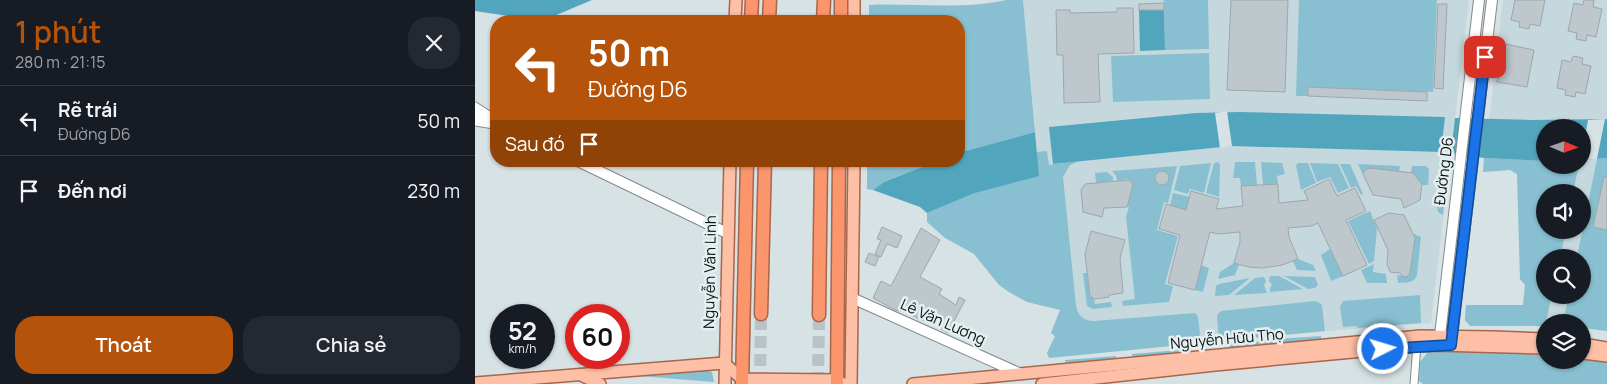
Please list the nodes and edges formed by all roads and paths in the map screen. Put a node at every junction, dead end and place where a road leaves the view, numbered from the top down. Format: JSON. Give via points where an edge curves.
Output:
{"nodes":[{"id":1,"x":736,"y":0,"type":"edge"},
{"id":2,"x":752,"y":0,"type":"edge"},
{"id":3,"x":770,"y":0,"type":"edge"},
{"id":4,"x":824,"y":0,"type":"edge"},
{"id":5,"x":841,"y":0,"type":"edge"},
{"id":6,"x":854,"y":0,"type":"edge"},
{"id":7,"x":1479,"y":0,"type":"edge"},
{"id":8,"x":1492,"y":0,"type":"edge"},
{"id":9,"x":735,"y":15,"type":"edge"},
{"id":10,"x":751,"y":15,"type":"edge"},
{"id":11,"x":769,"y":15,"type":"edge"},
{"id":12,"x":823,"y":15,"type":"edge"},
{"id":13,"x":841,"y":15,"type":"edge"},
{"id":14,"x":854,"y":15,"type":"edge"},
{"id":15,"x":1469,"y":93,"type":"junction"},
{"id":16,"x":1481,"y":95,"type":"junction"},
{"id":17,"x":475,"y":106,"type":"edge"},
{"id":18,"x":475,"y":114,"type":"edge"},
{"id":19,"x":490,"y":118,"type":"edge"},
{"id":20,"x":490,"y":120,"type":"edge"},
{"id":21,"x":475,"y":122,"type":"edge"},
{"id":22,"x":490,"y":123,"type":"edge"},
{"id":23,"x":590,"y":167,"type":"edge"},
{"id":24,"x":730,"y":167,"type":"edge"},
{"id":25,"x":747,"y":167,"type":"edge"},
{"id":26,"x":765,"y":167,"type":"edge"},
{"id":27,"x":821,"y":167,"type":"edge"},
{"id":28,"x":839,"y":167,"type":"edge"},
{"id":29,"x":853,"y":167,"type":"edge"},
{"id":30,"x":727,"y":233,"type":"junction"},
{"id":31,"x":852,"y":298,"type":"junction"},
{"id":32,"x":761,"y":314,"type":"tunnel mouth"},
{"id":33,"x":819,"y":315,"type":"tunnel mouth"},
{"id":34,"x":1536,"y":339,"type":"edge"},
{"id":35,"x":1439,"y":340,"type":"junction"},
{"id":36,"x":1417,"y":341,"type":"junction"},
{"id":37,"x":1452,"y":341,"type":"junction"},
{"id":38,"x":1591,"y":345,"type":"edge"},
{"id":39,"x":1536,"y":347,"type":"edge"},
{"id":40,"x":1607,"y":348,"type":"edge"},
{"id":41,"x":1591,"y":354,"type":"edge"},
{"id":42,"x":1607,"y":356,"type":"edge"},
{"id":43,"x":725,"y":362,"type":"junction"},
{"id":44,"x":1021,"y":374,"type":"junction"},
{"id":45,"x":579,"y":375,"type":"junction"},
{"id":46,"x":1126,"y":375,"type":"junction"},
{"id":47,"x":742,"y":382,"type":"edge"},
{"id":48,"x":475,"y":383,"type":"edge"},
{"id":49,"x":839,"y":383,"type":"edge"},
{"id":50,"x":600,"y":384,"type":"edge"},
{"id":51,"x":725,"y":384,"type":"edge"},
{"id":52,"x":851,"y":384,"type":"edge"},
{"id":53,"x":913,"y":384,"type":"edge"},
{"id":54,"x":1042,"y":384,"type":"edge"},
{"id":55,"x":1116,"y":384,"type":"edge"},
{"id":56,"x":1414,"y":384,"type":"edge"}],
"edges":[{"from":1,"to":9,"type":"main road"},
{"from":2,"to":10,"type":"highway"},
{"from":3,"to":11,"type":"highway"},
{"from":4,"to":12,"type":"highway"},
{"from":5,"to":13,"type":"highway"},
{"from":6,"to":14,"type":"main road"},
{"from":7,"to":15,"type":"street","name":"Đường D6"},
{"from":8,"to":16,"type":"street","name":"Đường D6"},
{"from":15,"to":16,"type":"street"},
{"from":15,"to":35,"type":"street","name":"Đường D6"},
{"from":16,"to":37,"type":"street","name":"Đường D6"},
{"from":17,"to":19,"type":"street"},
{"from":18,"to":20,"type":"street"},
{"from":21,"to":22,"type":"street"},
{"from":23,"to":30,"type":"street"},
{"from":24,"to":30,"type":"main road","name":"Nguyễn Văn Linh"},
{"from":25,"to":47,"type":"highway"},
{"from":26,"to":32,"type":"highway"},
{"from":27,"to":33,"type":"highway"},
{"from":28,"to":49,"type":"highway"},
{"from":29,"to":31,"type":"main road"},
{"from":30,"to":43,"type":"main road","name":"Nguyễn Văn Linh"},
{"from":31,"to":44,"type":"street","name":"Lê Văn Lương"},
{"from":31,"to":52,"type":"main road"},
{"from":34,"to":37,"type":"main road","name":"Nguyễn Hữu Thọ"},
{"from":35,"to":36,"type":"main road","name":"Nguyễn Hữu Thọ"},
{"from":35,"to":37,"type":"main road","name":"Nguyễn Hữu Thọ"},
{"from":36,"to":44,"type":"main road","name":"Nguyễn Hữu Thọ"},
{"from":36,"to":46,"type":"main road","name":"Nguyễn Hữu Thọ"},
{"from":36,"to":56,"type":"street"},
{"from":37,"to":39,"type":"main road","name":"Nguyễn Hữu Thọ"},
{"from":38,"to":40,"type":"main road"},
{"from":41,"to":42,"type":"main road"},
{"from":43,"to":45,"type":"main road"},
{"from":43,"to":47,"type":"main road"},
{"from":43,"to":51,"type":"main road","name":"Nguyễn Văn Linh"},
{"from":44,"to":53,"type":"main road","name":"Nguyễn Hữu Thọ"},
{"from":45,"to":48,"type":"main road"},
{"from":45,"to":50,"type":"main road"},
{"from":46,"to":54,"type":"main road","name":"Nguyễn Hữu Thọ"},
{"from":46,"to":55,"type":"street"},
{"from":47,"to":49,"type":"main road"}]}
